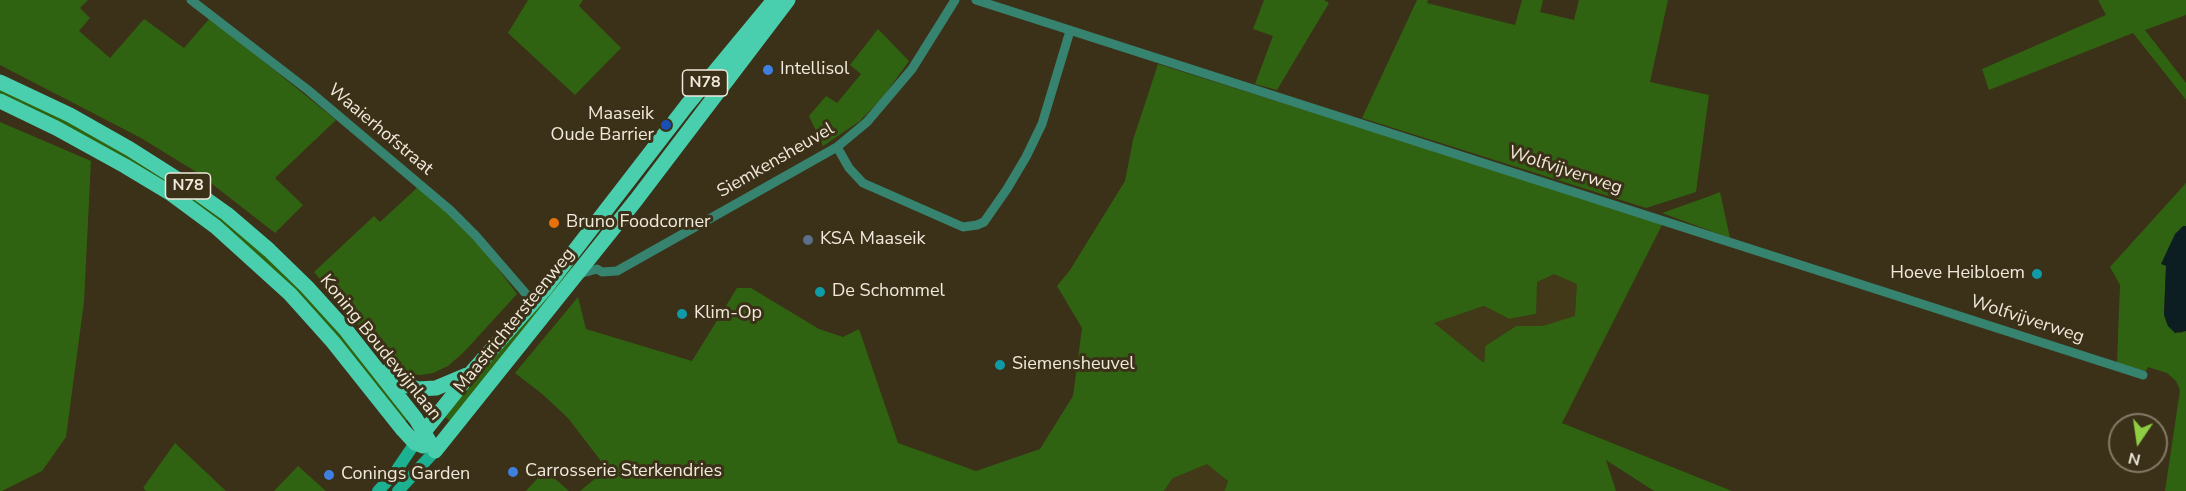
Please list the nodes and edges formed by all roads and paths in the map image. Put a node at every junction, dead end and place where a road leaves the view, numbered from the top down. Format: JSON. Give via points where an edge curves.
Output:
{"nodes":[{"id":1,"x":191,"y":0,"type":"edge"},
{"id":2,"x":774,"y":0,"type":"edge"},
{"id":3,"x":788,"y":0,"type":"edge"},
{"id":4,"x":955,"y":0,"type":"edge"},
{"id":5,"x":976,"y":0,"type":"edge"},
{"id":6,"x":1070,"y":31,"type":"junction"},
{"id":7,"x":0,"y":82,"type":"edge"},
{"id":8,"x":0,"y":101,"type":"edge"},
{"id":9,"x":687,"y":105,"type":"junction"},
{"id":10,"x":696,"y":122,"type":"junction"},
{"id":11,"x":837,"y":147,"type":"junction"},
{"id":12,"x":593,"y":254,"type":"junction"},
{"id":13,"x":597,"y":269,"type":"junction"},
{"id":14,"x":577,"y":274,"type":"junction"},
{"id":15,"x":533,"y":302,"type":"junction"},
{"id":16,"x":346,"y":330,"type":"junction"},
{"id":17,"x":470,"y":374,"type":"junction"},
{"id":18,"x":2143,"y":375,"type":"dead end"},
{"id":19,"x":419,"y":436,"type":"junction"},
{"id":20,"x":435,"y":451,"type":"junction"},
{"id":21,"x":378,"y":491,"type":"edge"},
{"id":22,"x":398,"y":491,"type":"edge"}],
"edges":[{"from":1,"to":15,"type":"street","name":"Waaierhofstraat","via":[[308,90],[450,210]]},
{"from":2,"to":9,"type":"main road","name":"Maastrichtersteenweg","number":"N78"},
{"from":3,"to":10,"type":"main road","name":"Maastrichtersteenweg","number":"N78"},
{"from":4,"to":11,"type":"street","name":"Siemkensheuvel","via":[[912,69],[867,122]]},
{"from":5,"to":6,"type":"street","name":"Wolfvijverweg"},
{"from":6,"to":11,"type":"street","via":[[1042,124],[1026,157],[984,222],[963,226],[863,183]]},
{"from":6,"to":18,"type":"street","name":"Wolfvijverweg"},
{"from":7,"to":16,"type":"main road","name":"Koning Boudewijnlaan","number":"N78","via":[[130,149],[227,214],[307,287]]},
{"from":8,"to":19,"type":"main road","name":"Koning Boudewijnlaan","number":"N78","via":[[125,166],[216,227],[290,294]]},
{"from":9,"to":10,"type":"main road","via":[[697,111]]},
{"from":9,"to":15,"type":"main road","name":"Maastrichtersteenweg","number":"N78"},
{"from":10,"to":12,"type":"main road","name":"Maastrichtersteenweg","number":"N78"},
{"from":11,"to":13,"type":"street","name":"Siemkensheuvel","via":[[617,271]]},
{"from":12,"to":13,"type":"street"},
{"from":12,"to":14,"type":"main road","name":"Maastrichtersteenweg","number":"N78"},
{"from":13,"to":14,"type":"street","name":"Siemkensheuvel"},
{"from":14,"to":20,"type":"main road","name":"Maastrichtersteenweg","number":"N78"},
{"from":15,"to":17,"type":"main road","name":"Maastrichtersteenweg","number":"N78"},
{"from":16,"to":17,"type":"main road","via":[[388,375],[410,387],[430,389]]},
{"from":16,"to":19,"type":"main road","name":"Koning Boudewijnlaan","number":"N78"},
{"from":17,"to":19,"type":"main road","name":"Maastrichtersteenweg","number":"N78"},
{"from":19,"to":20,"type":"main road","name":"Koning Boudewijnlaan","number":"N78"},
{"from":19,"to":21,"type":"main road","name":"Maastrichtersteenweg"},
{"from":20,"to":22,"type":"main road","name":"Maastrichtersteenweg"}]}
